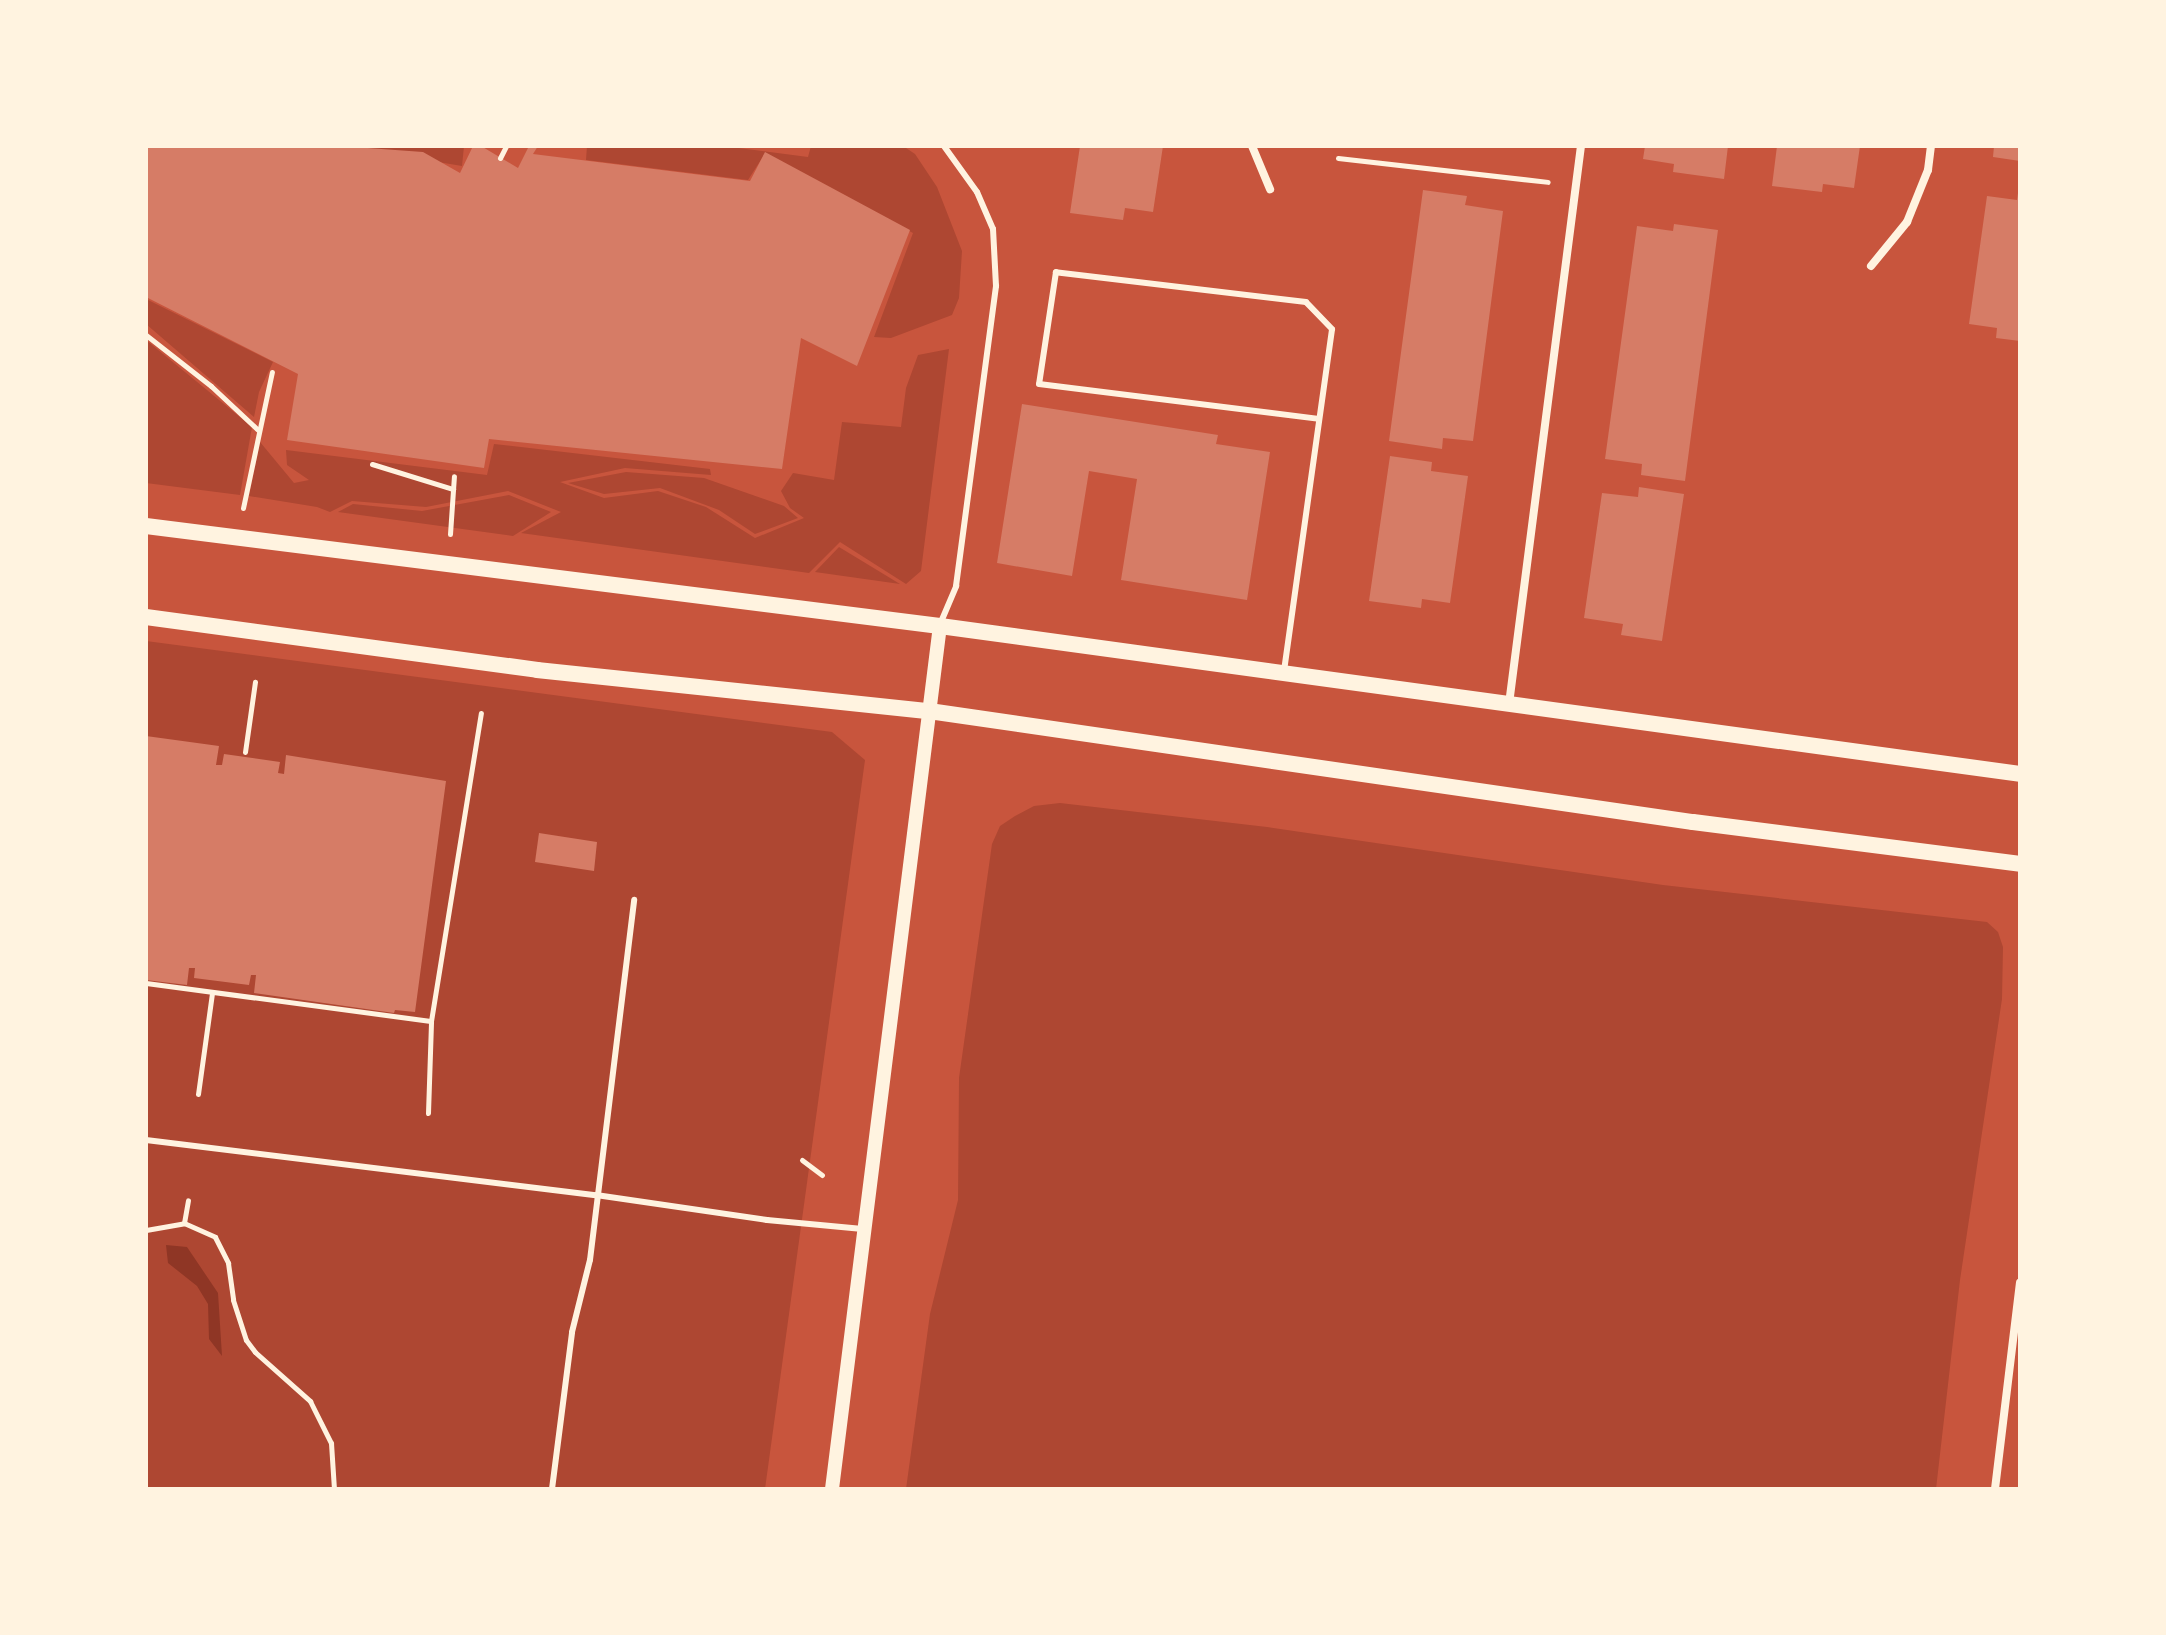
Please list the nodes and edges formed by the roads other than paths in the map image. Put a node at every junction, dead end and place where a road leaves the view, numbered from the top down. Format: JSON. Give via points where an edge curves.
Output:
{"nodes":[{"id":1,"x":944,"y":146,"type":"edge"},
{"id":2,"x":1252,"y":146,"type":"edge"},
{"id":3,"x":1581,"y":146,"type":"edge"},
{"id":4,"x":1931,"y":146,"type":"edge"},
{"id":5,"x":1270,"y":189,"type":"dead end"},
{"id":6,"x":1871,"y":266,"type":"dead end"},
{"id":7,"x":1319,"y":419,"type":"junction"},
{"id":8,"x":146,"y":526,"type":"edge"},
{"id":9,"x":146,"y":617,"type":"edge"},
{"id":10,"x":940,"y":626,"type":"junction"},
{"id":11,"x":1283,"y":674,"type":"junction"},
{"id":12,"x":1509,"y":706,"type":"junction"},
{"id":13,"x":929,"y":711,"type":"junction"},
{"id":14,"x":2020,"y":774,"type":"edge"},
{"id":15,"x":2020,"y":864,"type":"edge"},
{"id":16,"x":634,"y":900,"type":"dead end"},
{"id":17,"x":147,"y":1138,"type":"edge"},
{"id":18,"x":596,"y":1195,"type":"junction"},
{"id":19,"x":867,"y":1229,"type":"junction"},
{"id":20,"x":2020,"y":1283,"type":"edge"},
{"id":21,"x":552,"y":1489,"type":"edge"},
{"id":22,"x":832,"y":1489,"type":"edge"},
{"id":23,"x":1995,"y":1489,"type":"edge"}],
"edges":[{"from":1,"to":10,"type":"lane","via":[[977,192],[993,229],[996,286],[956,586]]},
{"from":2,"to":5,"type":"street"},
{"from":3,"to":12,"type":"street"},
{"from":4,"to":6,"type":"street","via":[[1928,170],[1907,222]]},
{"from":7,"to":7,"type":"lane","via":[[1332,329],[1306,302],[1056,272],[1039,384]]},
{"from":7,"to":11,"type":"lane"},
{"from":8,"to":10,"type":"main road"},
{"from":9,"to":13,"type":"main road","via":[[537,670]]},
{"from":10,"to":11,"type":"main road"},
{"from":10,"to":13,"type":"street"},
{"from":11,"to":12,"type":"main road"},
{"from":12,"to":14,"type":"main road"},
{"from":13,"to":15,"type":"main road"},
{"from":13,"to":19,"type":"street"},
{"from":16,"to":18,"type":"lane"},
{"from":17,"to":18,"type":"lane"},
{"from":18,"to":19,"type":"lane"},
{"from":18,"to":21,"type":"lane"},
{"from":19,"to":22,"type":"street"},
{"from":20,"to":23,"type":"street"}]}
